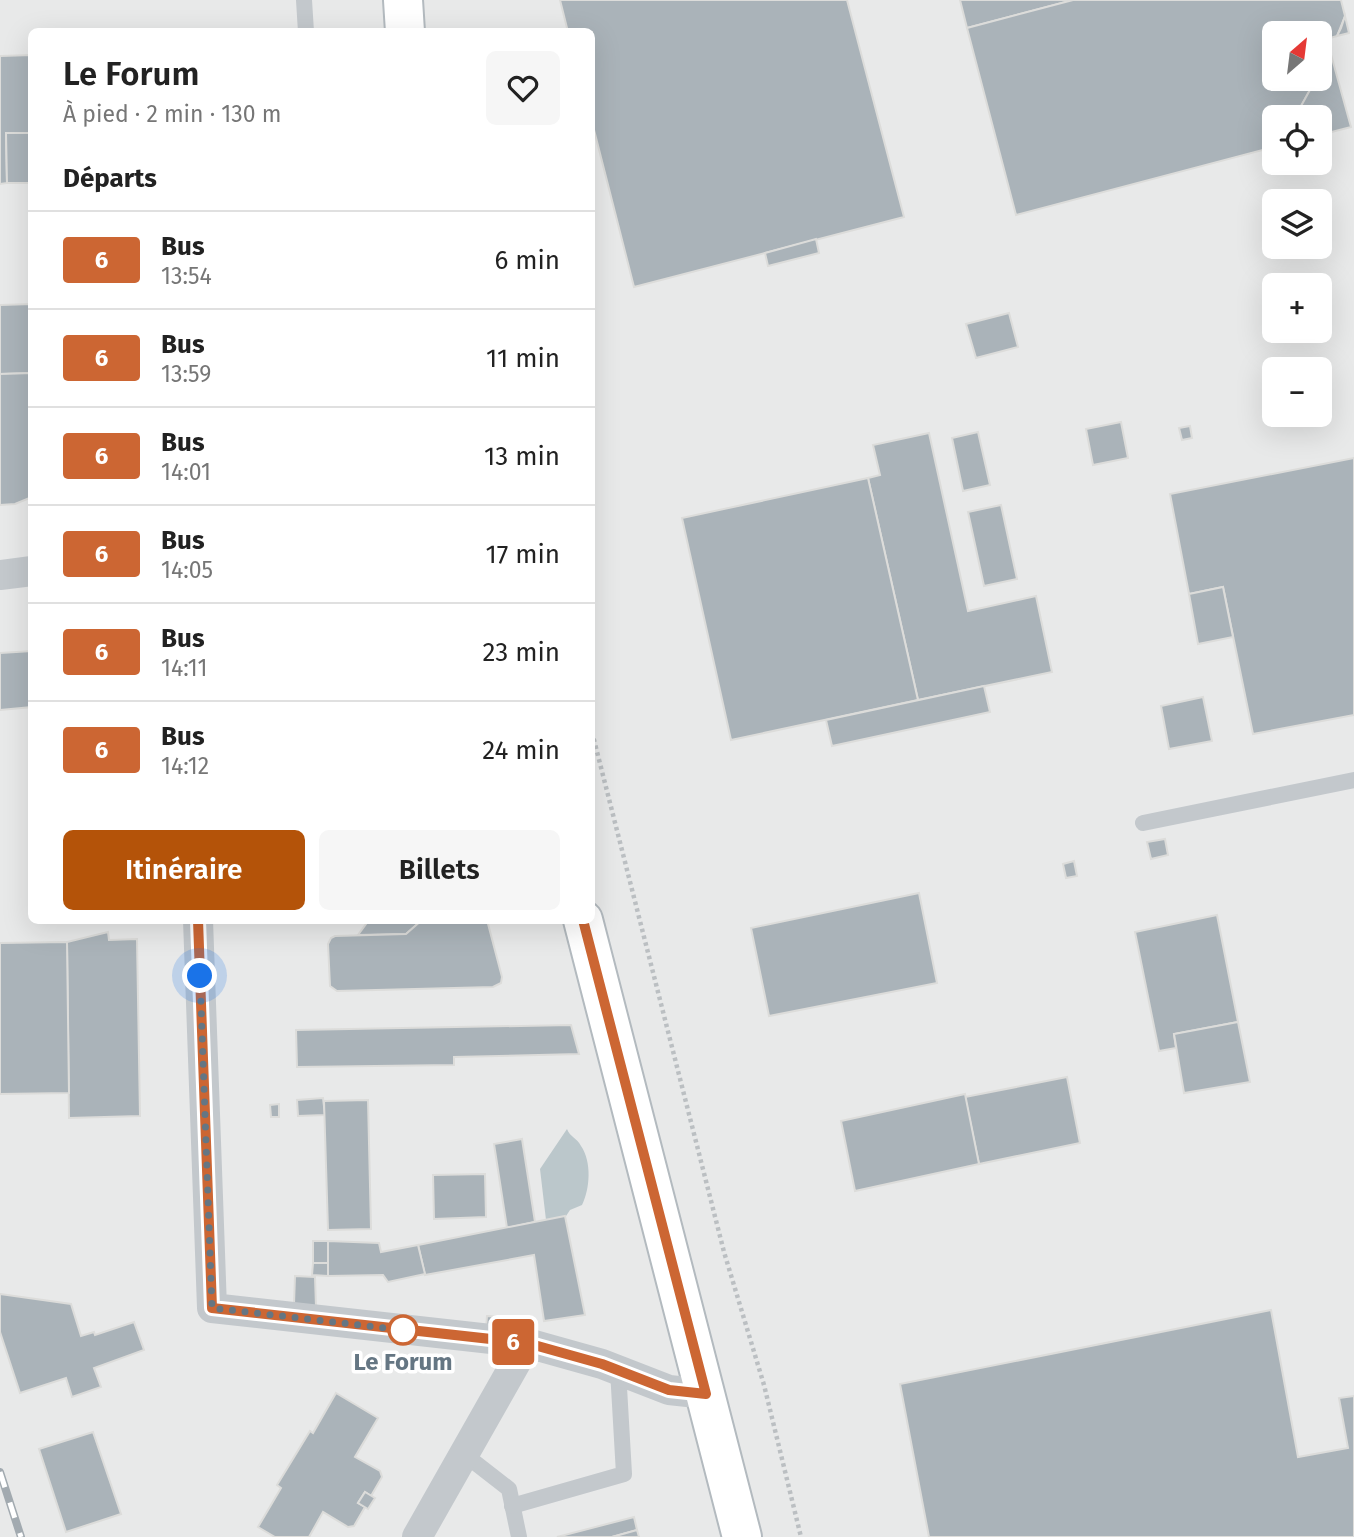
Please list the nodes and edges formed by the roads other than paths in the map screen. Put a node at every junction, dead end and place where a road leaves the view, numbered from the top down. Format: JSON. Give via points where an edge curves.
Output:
{"nodes":[{"id":1,"x":304,"y":0,"type":"edge"},
{"id":2,"x":403,"y":0,"type":"edge"},
{"id":3,"x":306,"y":28,"type":"edge"},
{"id":4,"x":405,"y":28,"type":"edge"},
{"id":5,"x":28,"y":572,"type":"edge"},
{"id":6,"x":0,"y":575,"type":"edge"},
{"id":7,"x":1354,"y":780,"type":"edge"},
{"id":8,"x":1143,"y":823,"type":"dead end"},
{"id":9,"x":198,"y":924,"type":"edge"},
{"id":10,"x":584,"y":924,"type":"edge"},
{"id":11,"x":527,"y":1343,"type":"junction"},
{"id":12,"x":618,"y":1370,"type":"junction"},
{"id":13,"x":706,"y":1394,"type":"junction"},
{"id":14,"x":464,"y":1454,"type":"junction"},
{"id":15,"x":512,"y":1507,"type":"junction"},
{"id":16,"x":417,"y":1537,"type":"edge"},
{"id":17,"x":519,"y":1537,"type":"edge"},
{"id":18,"x":742,"y":1537,"type":"edge"}],
"edges":[{"from":1,"to":3,"type":"lane"},
{"from":2,"to":4,"type":"main road"},
{"from":5,"to":6,"type":"street"},
{"from":7,"to":8,"type":"lane"},
{"from":9,"to":11,"type":"street","via":[[212,1308]]},
{"from":10,"to":13,"type":"main road"},
{"from":11,"to":12,"type":"street"},
{"from":11,"to":14,"type":"street"},
{"from":12,"to":13,"type":"street","via":[[669,1390]]},
{"from":12,"to":15,"type":"lane","via":[[624,1474]]},
{"from":13,"to":18,"type":"main road"},
{"from":14,"to":15,"type":"lane","via":[[509,1489]]},
{"from":14,"to":16,"type":"street"},
{"from":15,"to":17,"type":"lane"}]}
